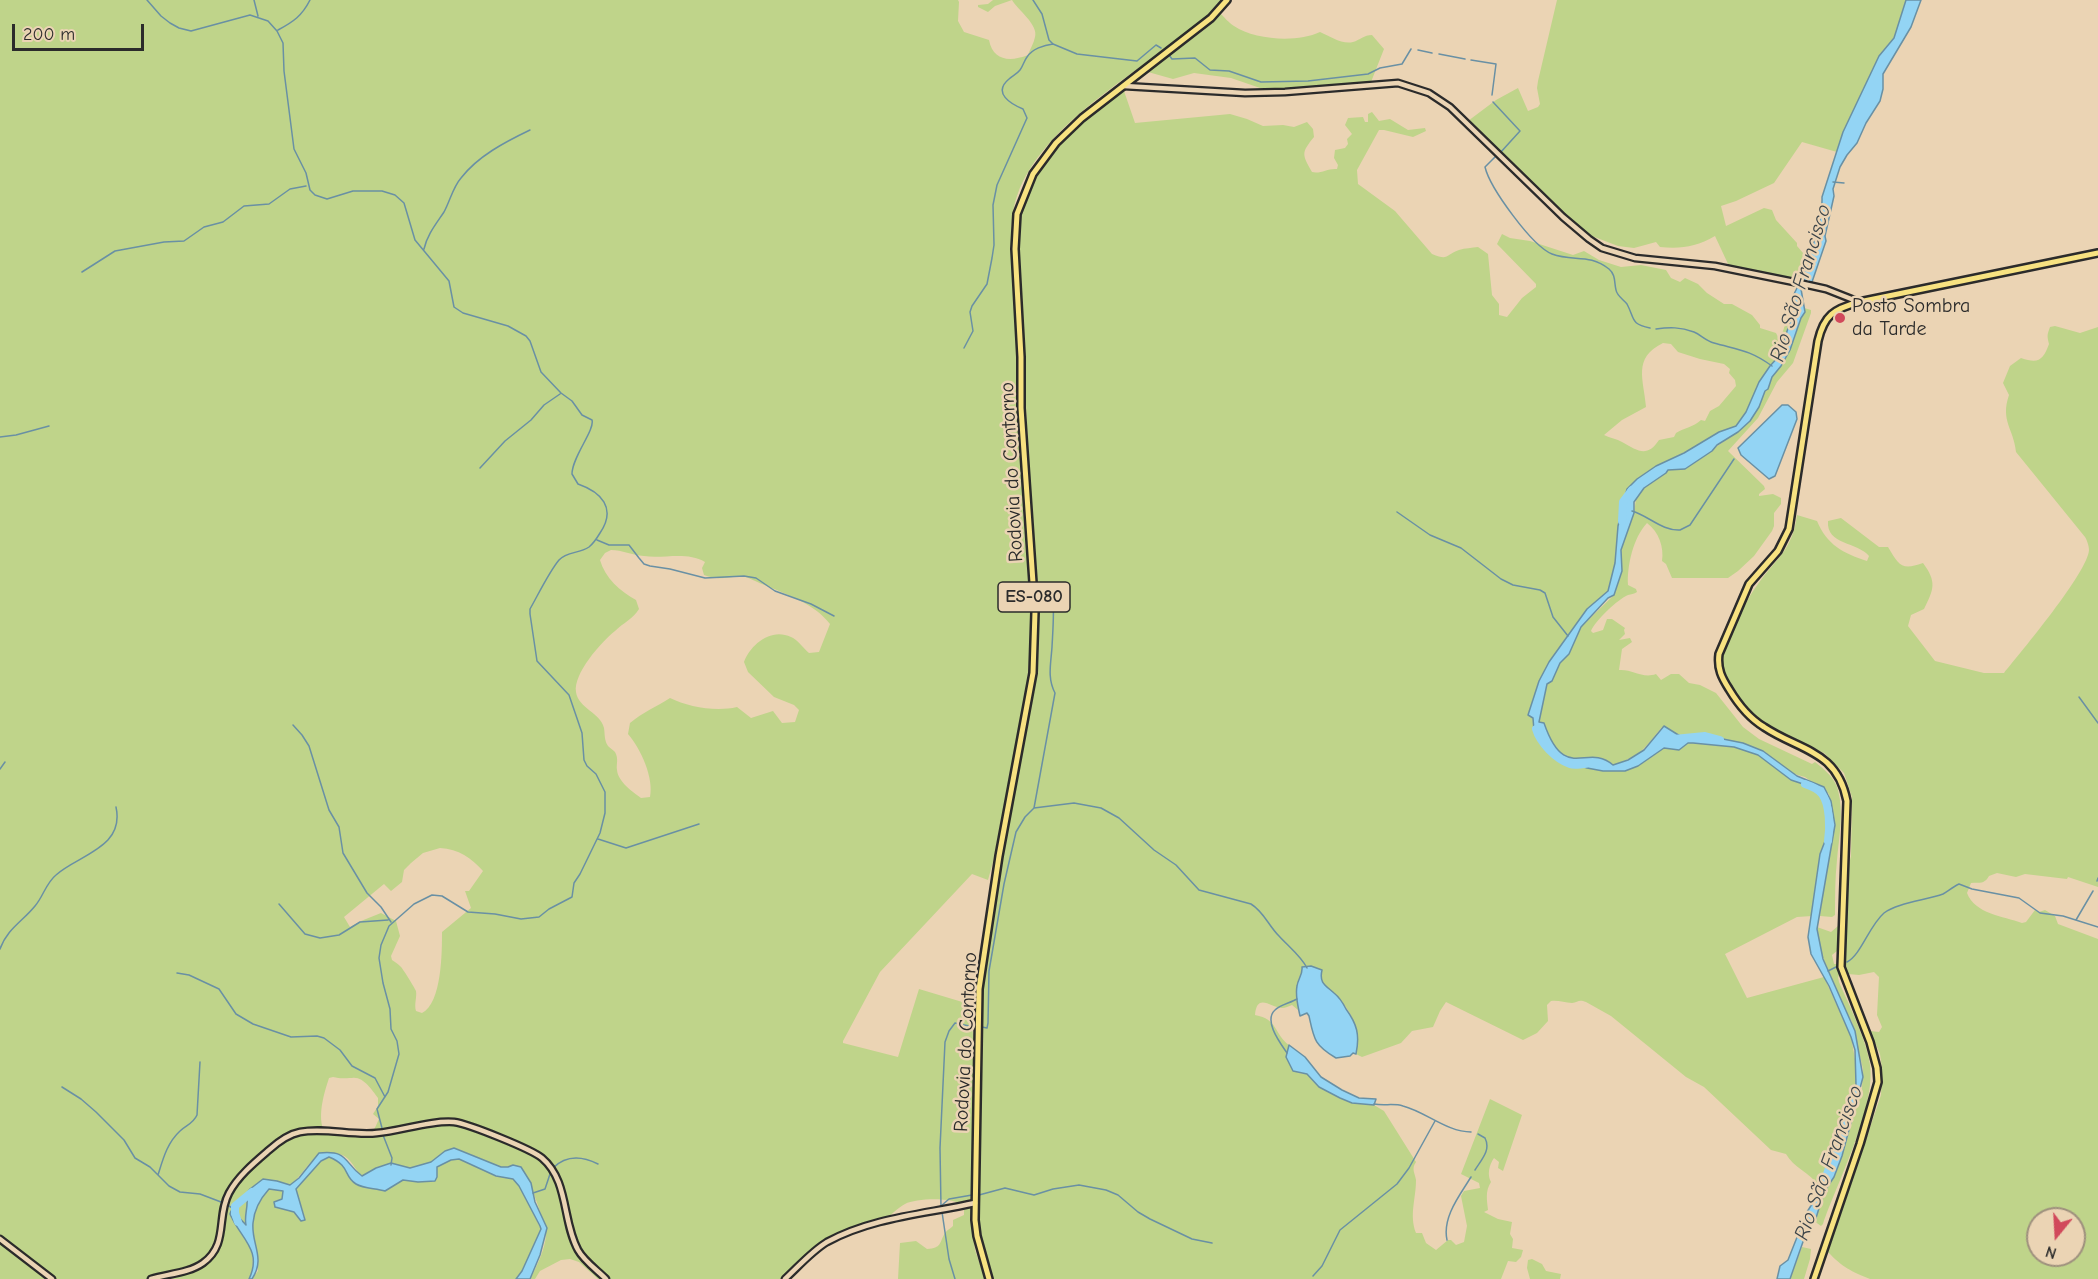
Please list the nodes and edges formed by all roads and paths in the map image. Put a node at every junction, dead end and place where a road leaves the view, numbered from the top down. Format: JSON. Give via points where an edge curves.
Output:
{"nodes":[{"id":1,"x":1227,"y":0,"type":"edge"},
{"id":2,"x":1124,"y":86,"type":"junction"},
{"id":3,"x":2098,"y":252,"type":"edge"},
{"id":4,"x":1859,"y":302,"type":"junction"},
{"id":5,"x":975,"y":1203,"type":"junction"},
{"id":6,"x":0,"y":1239,"type":"edge"},
{"id":7,"x":52,"y":1279,"type":"edge"},
{"id":8,"x":151,"y":1279,"type":"edge"},
{"id":9,"x":606,"y":1279,"type":"edge"},
{"id":10,"x":784,"y":1279,"type":"edge"},
{"id":11,"x":989,"y":1279,"type":"edge"},
{"id":12,"x":1814,"y":1279,"type":"edge"}],
"edges":[{"from":1,"to":2,"type":"main road","name":"Rodovia do Contorno","number":"ES-080","via":[[1211,18]]},
{"from":2,"to":4,"type":"street","via":[[1245,93],[1398,83],[1429,93],[1450,107],[1563,217],[1602,248],[1635,258],[1715,266],[1800,283]]},
{"from":2,"to":5,"type":"main road","name":"Rodovia do Contorno","number":"ES-080","via":[[1056,143],[1026,188],[1017,214],[1021,408],[1035,650],[979,989]]},
{"from":3,"to":4,"type":"main road"},
{"from":4,"to":12,"type":"main road","via":[[1833,312],[1821,329],[1789,529],[1778,551],[1749,584],[1721,645],[1718,663],[1721,677],[1750,716],[1828,762],[1843,785],[1847,801],[1841,967],[1870,1042],[1878,1082]]},
{"from":5,"to":10,"type":"street","via":[[910,1214],[857,1230],[824,1244]]},
{"from":5,"to":11,"type":"main road","name":"Rodovia do Contorno","number":"ES-080","via":[[977,1236]]},
{"from":6,"to":7,"type":"street"},
{"from":8,"to":9,"type":"street","via":[[195,1268],[211,1256],[222,1231],[228,1194],[249,1168],[291,1134],[378,1133],[453,1122],[526,1149],[544,1160],[559,1182],[578,1250]]}]}
